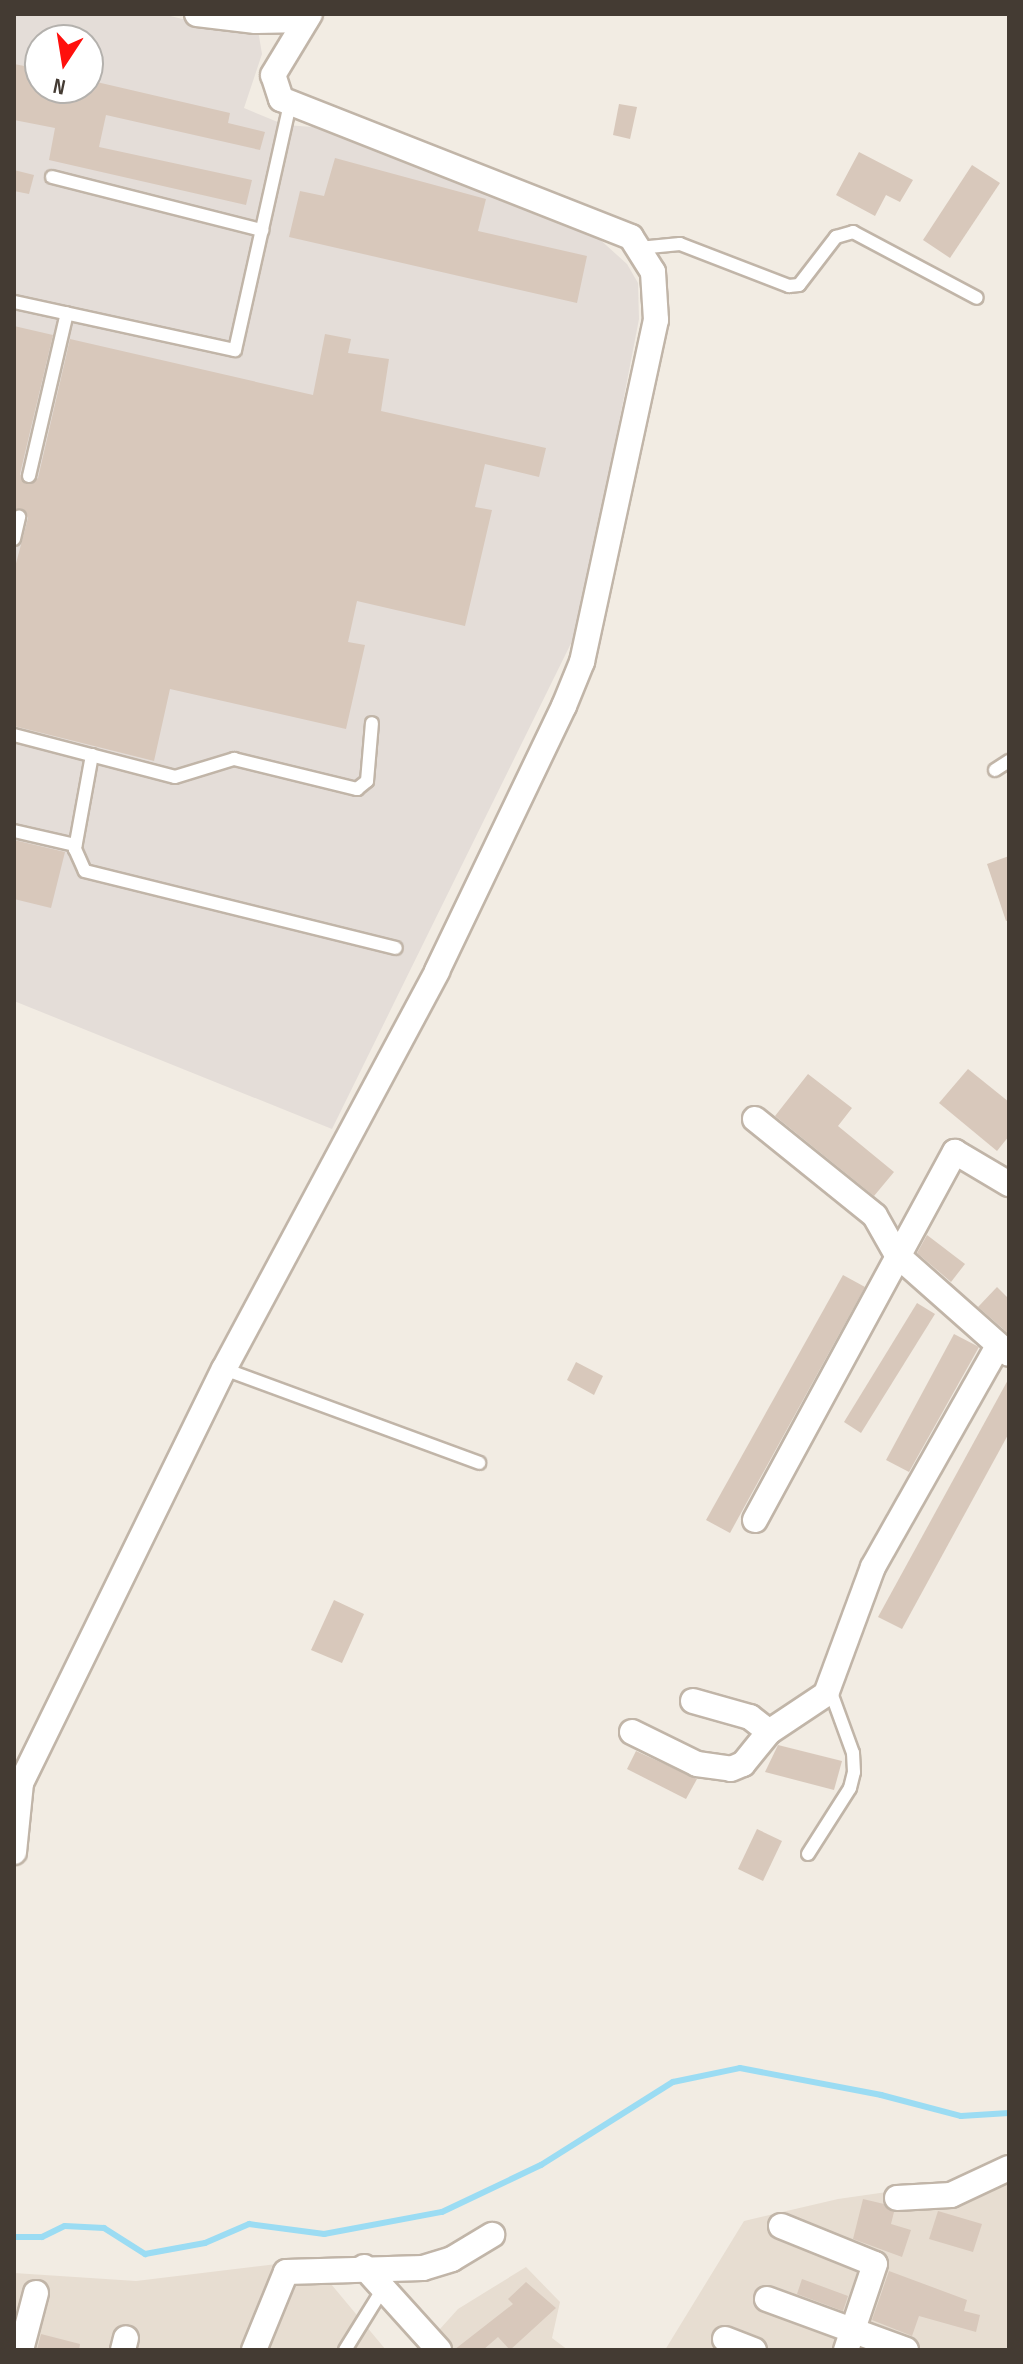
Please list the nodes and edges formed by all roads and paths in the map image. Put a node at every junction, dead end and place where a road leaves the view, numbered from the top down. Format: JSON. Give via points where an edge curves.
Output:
{"nodes":[{"id":1,"x":197,"y":14,"type":"edge"},
{"id":2,"x":308,"y":17,"type":"edge"},
{"id":3,"x":290,"y":104,"type":"junction"},
{"id":4,"x":52,"y":177,"type":"dead end"},
{"id":5,"x":262,"y":230,"type":"junction"},
{"id":6,"x":639,"y":248,"type":"junction"},
{"id":7,"x":977,"y":298,"type":"dead end"},
{"id":8,"x":14,"y":302,"type":"edge"},
{"id":9,"x":67,"y":313,"type":"junction"},
{"id":10,"x":29,"y":476,"type":"dead end"},
{"id":11,"x":19,"y":517,"type":"dead end"},
{"id":12,"x":14,"y":539,"type":"edge"},
{"id":13,"x":372,"y":723,"type":"dead end"},
{"id":14,"x":14,"y":735,"type":"edge"},
{"id":15,"x":92,"y":755,"type":"junction"},
{"id":16,"x":1009,"y":761,"type":"edge"},
{"id":17,"x":995,"y":770,"type":"dead end"},
{"id":18,"x":14,"y":831,"type":"edge"},
{"id":19,"x":75,"y":845,"type":"junction"},
{"id":20,"x":396,"y":948,"type":"dead end"},
{"id":21,"x":755,"y":1119,"type":"dead end"},
{"id":22,"x":1009,"y":1184,"type":"edge"},
{"id":23,"x":897,"y":1255,"type":"junction"},
{"id":24,"x":1004,"y":1350,"type":"edge"},
{"id":25,"x":224,"y":1369,"type":"junction"},
{"id":26,"x":479,"y":1463,"type":"dead end"},
{"id":27,"x":755,"y":1520,"type":"dead end"},
{"id":28,"x":829,"y":1687,"type":"junction"},
{"id":29,"x":693,"y":1701,"type":"dead end"},
{"id":30,"x":632,"y":1732,"type":"dead end"},
{"id":31,"x":769,"y":1732,"type":"junction"},
{"id":32,"x":17,"y":1782,"type":"edge"},
{"id":33,"x":14,"y":1852,"type":"edge"},
{"id":34,"x":808,"y":1854,"type":"dead end"},
{"id":35,"x":1009,"y":2168,"type":"edge"},
{"id":36,"x":897,"y":2198,"type":"dead end"},
{"id":37,"x":781,"y":2226,"type":"dead end"},
{"id":38,"x":492,"y":2235,"type":"dead end"},
{"id":39,"x":364,"y":2267,"type":"junction"},
{"id":40,"x":384,"y":2287,"type":"junction"},
{"id":41,"x":36,"y":2293,"type":"dead end"},
{"id":42,"x":767,"y":2299,"type":"dead end"},
{"id":43,"x":725,"y":2339,"type":"dead end"},
{"id":44,"x":850,"y":2341,"type":"edge"},
{"id":45,"x":21,"y":2350,"type":"edge"},
{"id":46,"x":254,"y":2350,"type":"edge"},
{"id":47,"x":345,"y":2350,"type":"edge"},
{"id":48,"x":439,"y":2350,"type":"edge"},
{"id":49,"x":754,"y":2350,"type":"edge"},
{"id":50,"x":906,"y":2350,"type":"edge"}],
"edges":[{"from":1,"to":2,"type":"street"},
{"from":2,"to":3,"type":"street","via":[[273,75],[273,87]]},
{"from":3,"to":5,"type":"lane"},
{"from":3,"to":6,"type":"street","via":[[631,237]]},
{"from":4,"to":5,"type":"lane"},
{"from":5,"to":9,"type":"lane","via":[[235,350]]},
{"from":6,"to":7,"type":"lane","via":[[680,244],[799,285],[836,237],[853,232]]},
{"from":6,"to":25,"type":"street","via":[[653,272],[656,320],[582,662],[437,971]]},
{"from":8,"to":9,"type":"lane"},
{"from":9,"to":10,"type":"lane"},
{"from":11,"to":12,"type":"lane"},
{"from":13,"to":15,"type":"lane","via":[[367,781],[357,789],[234,759],[175,777]]},
{"from":14,"to":15,"type":"lane"},
{"from":15,"to":19,"type":"lane"},
{"from":16,"to":17,"type":"lane"},
{"from":18,"to":19,"type":"lane"},
{"from":19,"to":20,"type":"lane","via":[[75,857],[85,871]]},
{"from":21,"to":23,"type":"street","via":[[875,1216]]},
{"from":22,"to":23,"type":"street","via":[[955,1152]]},
{"from":23,"to":24,"type":"street"},
{"from":23,"to":27,"type":"street"},
{"from":24,"to":28,"type":"street","via":[[873,1567]]},
{"from":25,"to":26,"type":"lane"},
{"from":25,"to":32,"type":"street"},
{"from":28,"to":31,"type":"street"},
{"from":28,"to":34,"type":"lane","via":[[853,1753],[854,1772],[850,1788]]},
{"from":29,"to":31,"type":"street","via":[[750,1717]]},
{"from":30,"to":31,"type":"street","via":[[697,1764],[731,1769],[743,1764]]},
{"from":32,"to":33,"type":"street"},
{"from":35,"to":36,"type":"street","via":[[951,2195]]},
{"from":37,"to":44,"type":"street","via":[[875,2264]]},
{"from":38,"to":39,"type":"street","via":[[441,2264]]},
{"from":39,"to":40,"type":"street"},
{"from":39,"to":46,"type":"street","via":[[286,2272]]},
{"from":40,"to":47,"type":"lane"},
{"from":40,"to":48,"type":"street"},
{"from":41,"to":45,"type":"street"},
{"from":42,"to":44,"type":"street"},
{"from":43,"to":49,"type":"street"},
{"from":44,"to":50,"type":"street"}]}
